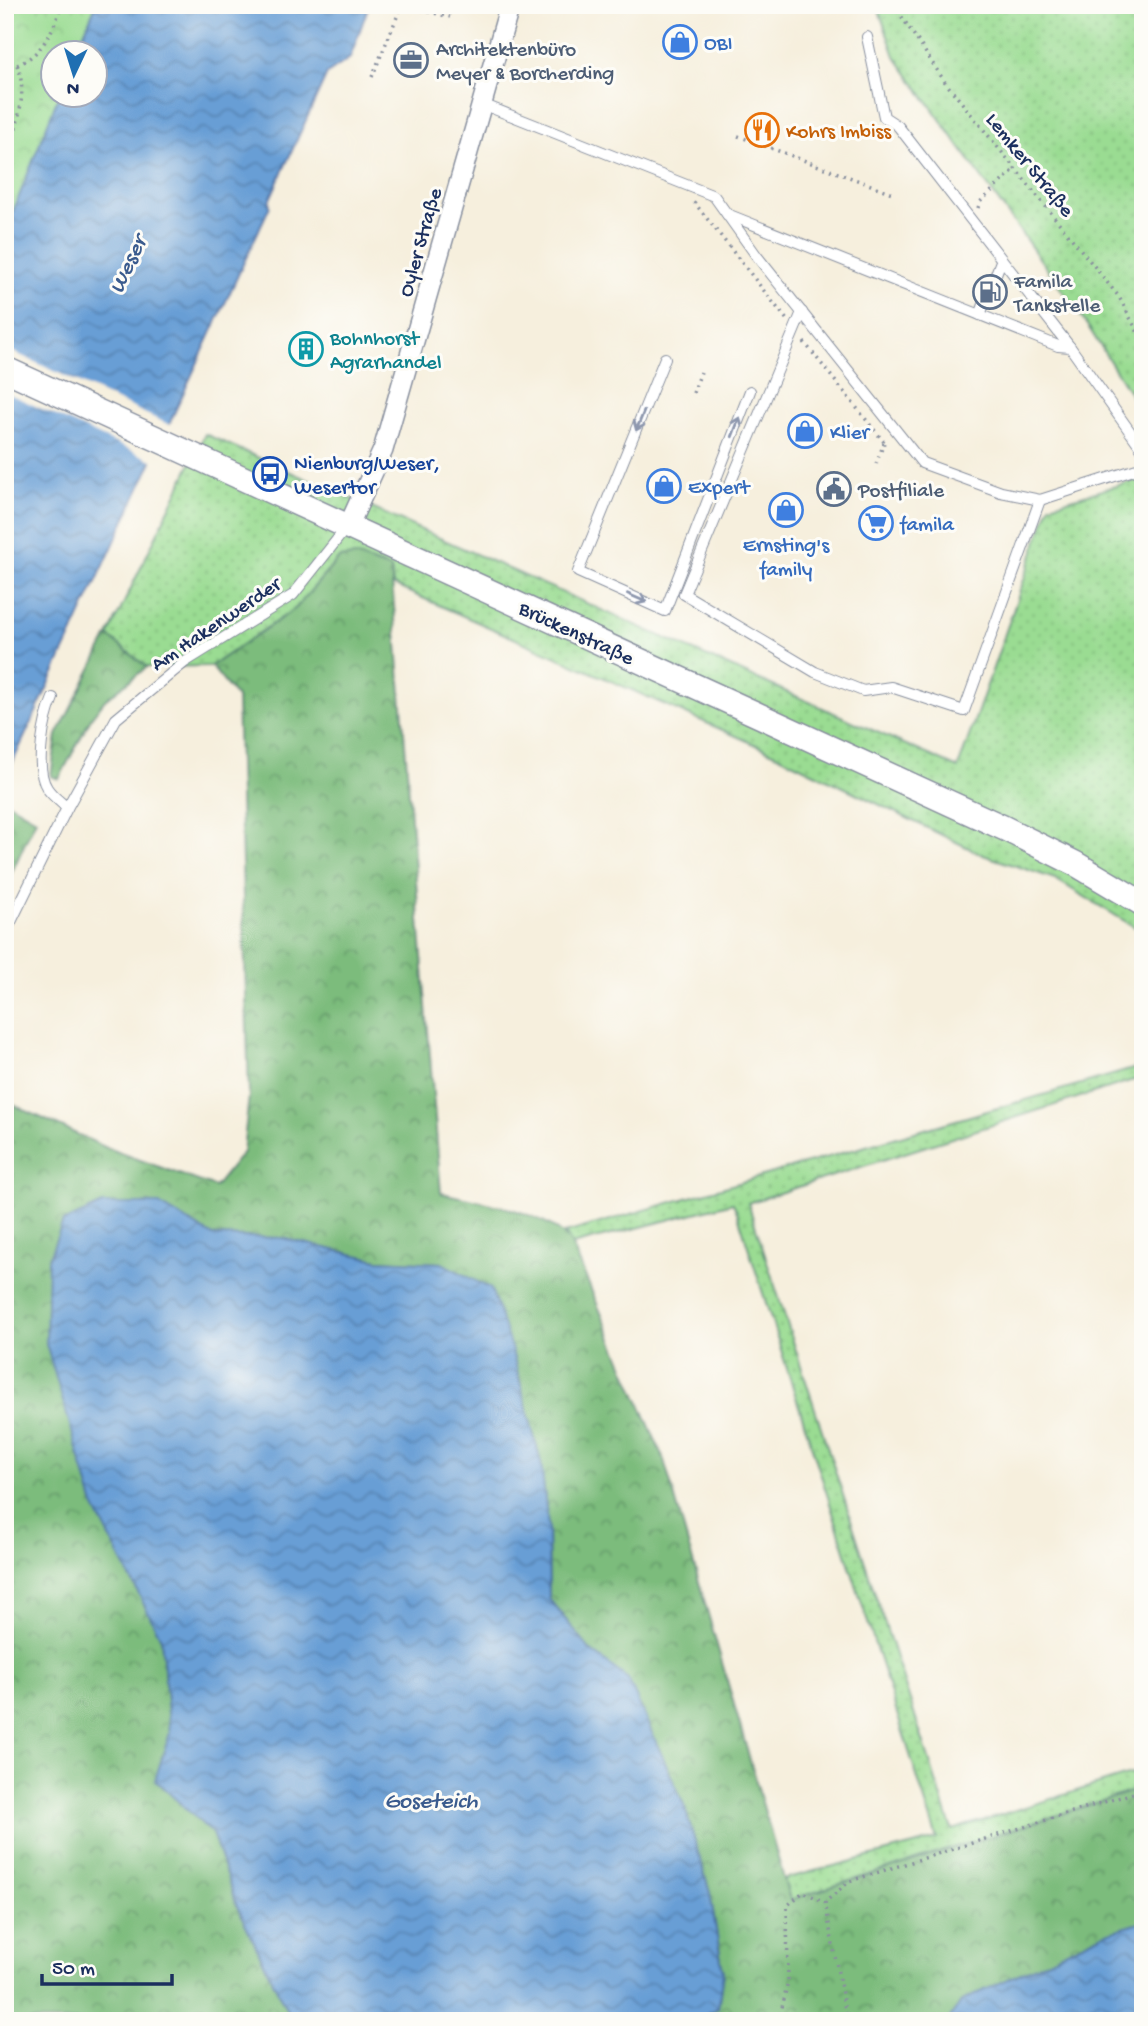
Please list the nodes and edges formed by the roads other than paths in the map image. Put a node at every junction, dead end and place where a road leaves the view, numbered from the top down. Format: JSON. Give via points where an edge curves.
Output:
{"nodes":[{"id":1,"x":510,"y":5,"type":"edge"},
{"id":2,"x":867,"y":37,"type":"dead end"},
{"id":3,"x":482,"y":104,"type":"junction"},
{"id":4,"x":726,"y":213,"type":"junction"},
{"id":5,"x":1001,"y":261,"type":"junction"},
{"id":6,"x":802,"y":312,"type":"junction"},
{"id":7,"x":980,"y":315,"type":"junction"},
{"id":8,"x":1070,"y":347,"type":"junction"},
{"id":9,"x":665,"y":358,"type":"dead end"},
{"id":10,"x":5,"y":369,"type":"edge"},
{"id":11,"x":750,"y":391,"type":"dead end"},
{"id":12,"x":1143,"y":450,"type":"edge"},
{"id":13,"x":1143,"y":467,"type":"edge"},
{"id":14,"x":1040,"y":500,"type":"junction"},
{"id":15,"x":348,"y":527,"type":"junction"},
{"id":16,"x":53,"y":698,"type":"dead end"},
{"id":17,"x":67,"y":808,"type":"junction"},
{"id":18,"x":1143,"y":904,"type":"edge"},
{"id":19,"x":5,"y":934,"type":"edge"}],
"edges":[{"from":1,"to":3,"type":"street","name":"Oyler Straße"},
{"from":2,"to":5,"type":"lane","via":[[884,117],[898,126]]},
{"from":3,"to":4,"type":"lane","via":[[714,196]]},
{"from":3,"to":15,"type":"street","name":"Oyler Straße","via":[[383,450]]},
{"from":4,"to":6,"type":"lane"},
{"from":4,"to":7,"type":"lane"},
{"from":5,"to":7,"type":"lane"},
{"from":5,"to":8,"type":"lane"},
{"from":6,"to":14,"type":"lane","via":[[922,463],[1001,492]]},
{"from":6,"to":14,"type":"lane","via":[[684,594],[815,672],[863,691],[891,687],[964,710]]},
{"from":7,"to":8,"type":"lane"},
{"from":8,"to":12,"type":"lane"},
{"from":9,"to":11,"type":"lane","one_way":true,"via":[[578,572],[665,611]]},
{"from":10,"to":15,"type":"street","name":"Brückenstraße"},
{"from":13,"to":14,"type":"lane"},
{"from":15,"to":17,"type":"lane","name":"Am Hakenwerder","via":[[292,595],[185,662],[116,719]]},
{"from":15,"to":18,"type":"street","name":"Brückenstraße","via":[[1004,828]]},
{"from":16,"to":17,"type":"lane","via":[[42,728],[43,775],[47,788]]},
{"from":17,"to":19,"type":"lane","name":"Am Hakenwerder"}]}
